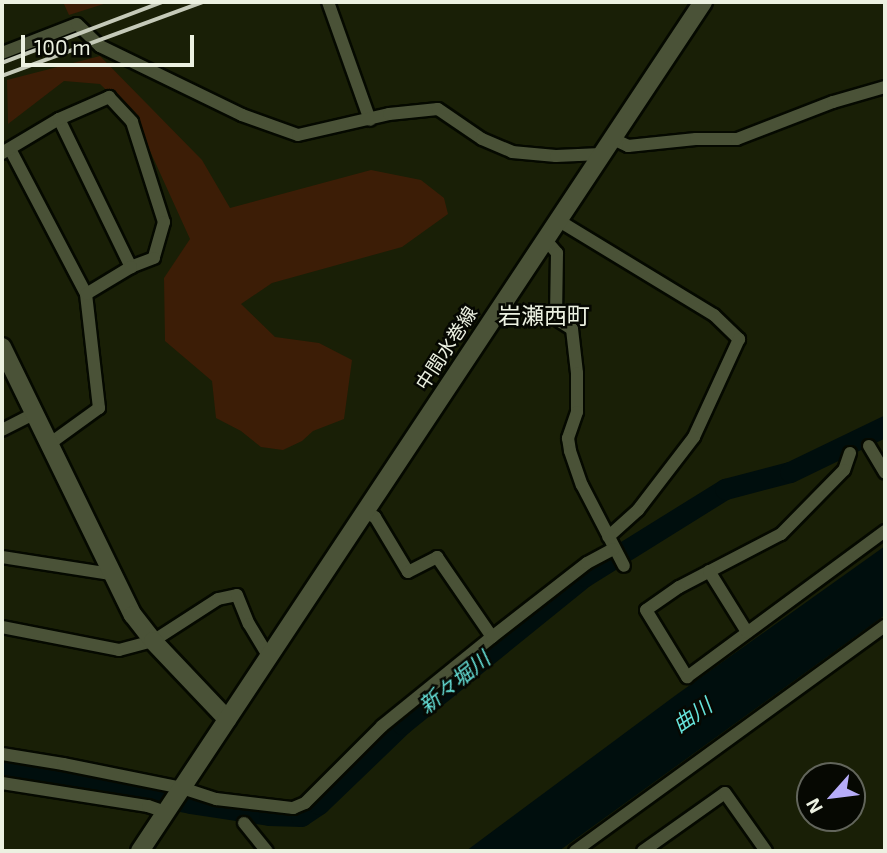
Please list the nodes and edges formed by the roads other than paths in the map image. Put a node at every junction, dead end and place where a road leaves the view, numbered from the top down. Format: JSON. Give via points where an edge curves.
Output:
{"nodes":[{"id":1,"x":328,"y":2,"type":"edge"},
{"id":2,"x":703,"y":2,"type":"edge"},
{"id":3,"x":2,"y":53,"type":"edge"},
{"id":4,"x":885,"y":87,"type":"edge"},
{"id":5,"x":59,"y":119,"type":"junction"},
{"id":6,"x":370,"y":120,"type":"junction"},
{"id":7,"x":606,"y":146,"type":"junction"},
{"id":8,"x":6,"y":151,"type":"edge"},
{"id":9,"x":556,"y":219,"type":"junction"},
{"id":10,"x":544,"y":238,"type":"junction"},
{"id":11,"x":131,"y":267,"type":"junction"},
{"id":12,"x":86,"y":295,"type":"junction"},
{"id":13,"x":2,"y":347,"type":"edge"},
{"id":14,"x":34,"y":414,"type":"junction"},
{"id":15,"x":2,"y":430,"type":"edge"},
{"id":16,"x":49,"y":444,"type":"junction"},
{"id":17,"x":869,"y":446,"type":"dead end"},
{"id":18,"x":850,"y":453,"type":"dead end"},
{"id":19,"x":885,"y":473,"type":"edge"},
{"id":20,"x":363,"y":512,"type":"junction"},
{"id":21,"x":885,"y":531,"type":"edge"},
{"id":22,"x":611,"y":543,"type":"junction"},
{"id":23,"x":2,"y":557,"type":"edge"},
{"id":24,"x":624,"y":566,"type":"dead end"},
{"id":25,"x":709,"y":571,"type":"junction"},
{"id":26,"x":111,"y":574,"type":"junction"},
{"id":27,"x":885,"y":626,"type":"edge"},
{"id":28,"x":2,"y":627,"type":"edge"},
{"id":29,"x":747,"y":632,"type":"junction"},
{"id":30,"x":492,"y":637,"type":"junction"},
{"id":31,"x":153,"y":641,"type":"junction"},
{"id":32,"x":268,"y":656,"type":"junction"},
{"id":33,"x":227,"y":719,"type":"junction"},
{"id":34,"x":2,"y":754,"type":"edge"},
{"id":35,"x":2,"y":783,"type":"edge"},
{"id":36,"x":182,"y":788,"type":"junction"},
{"id":37,"x":166,"y":812,"type":"junction"},
{"id":38,"x":244,"y":823,"type":"dead end"},
{"id":39,"x":763,"y":847,"type":"edge"},
{"id":40,"x":140,"y":851,"type":"edge"},
{"id":41,"x":267,"y":851,"type":"edge"},
{"id":42,"x":575,"y":851,"type":"edge"},
{"id":43,"x":643,"y":851,"type":"edge"},
{"id":44,"x":748,"y":851,"type":"edge"}],
"edges":[{"from":1,"to":6,"type":"street"},
{"from":2,"to":7,"type":"main road","name":"中間水巻線"},
{"from":3,"to":6,"type":"street","via":[[77,24],[100,46],[278,129],[298,135]]},
{"from":4,"to":7,"type":"street","via":[[737,139]]},
{"from":5,"to":8,"type":"street"},
{"from":5,"to":11,"type":"street"},
{"from":5,"to":11,"type":"street","via":[[109,97],[132,122],[164,222],[154,258]]},
{"from":6,"to":7,"type":"street","via":[[438,109],[482,139],[512,152],[556,156]]},
{"from":7,"to":9,"type":"main road","name":"中間水巻線"},
{"from":8,"to":12,"type":"street"},
{"from":9,"to":10,"type":"main road","name":"中間水巻線"},
{"from":9,"to":22,"type":"street","via":[[714,315],[739,339],[694,437]]},
{"from":10,"to":20,"type":"main road","name":"中間水巻線"},
{"from":10,"to":22,"type":"street","via":[[557,253],[556,319],[572,330],[577,412],[568,441],[579,478]]},
{"from":11,"to":12,"type":"street"},
{"from":12,"to":16,"type":"street","via":[[99,408]]},
{"from":13,"to":14,"type":"main road"},
{"from":14,"to":15,"type":"street"},
{"from":14,"to":16,"type":"main road"},
{"from":16,"to":26,"type":"main road"},
{"from":17,"to":19,"type":"street"},
{"from":18,"to":25,"type":"street","via":[[844,470],[781,534]]},
{"from":20,"to":30,"type":"street","via":[[375,517],[408,572],[437,558]]},
{"from":20,"to":32,"type":"main road","name":"中間水巻線"},
{"from":21,"to":29,"type":"street"},
{"from":22,"to":24,"type":"street"},
{"from":22,"to":30,"type":"street"},
{"from":23,"to":26,"type":"street"},
{"from":25,"to":29,"type":"street"},
{"from":25,"to":29,"type":"street","via":[[646,610],[687,677]]},
{"from":26,"to":31,"type":"main road"},
{"from":27,"to":42,"type":"street"},
{"from":28,"to":31,"type":"street","via":[[119,650]]},
{"from":30,"to":36,"type":"street","via":[[382,726],[305,803],[293,808],[269,806],[216,799]]},
{"from":31,"to":32,"type":"street","via":[[218,599],[237,595]]},
{"from":31,"to":33,"type":"main road"},
{"from":32,"to":33,"type":"main road","name":"中間水巻線"},
{"from":33,"to":36,"type":"main road","name":"中間水巻線"},
{"from":34,"to":36,"type":"street"},
{"from":35,"to":37,"type":"street"},
{"from":36,"to":37,"type":"main road","name":"中間水巻線"},
{"from":37,"to":40,"type":"main road","name":"中間水巻線"},
{"from":38,"to":41,"type":"street"},
{"from":39,"to":43,"type":"street","via":[[725,793]]},
{"from":39,"to":44,"type":"street"}]}
